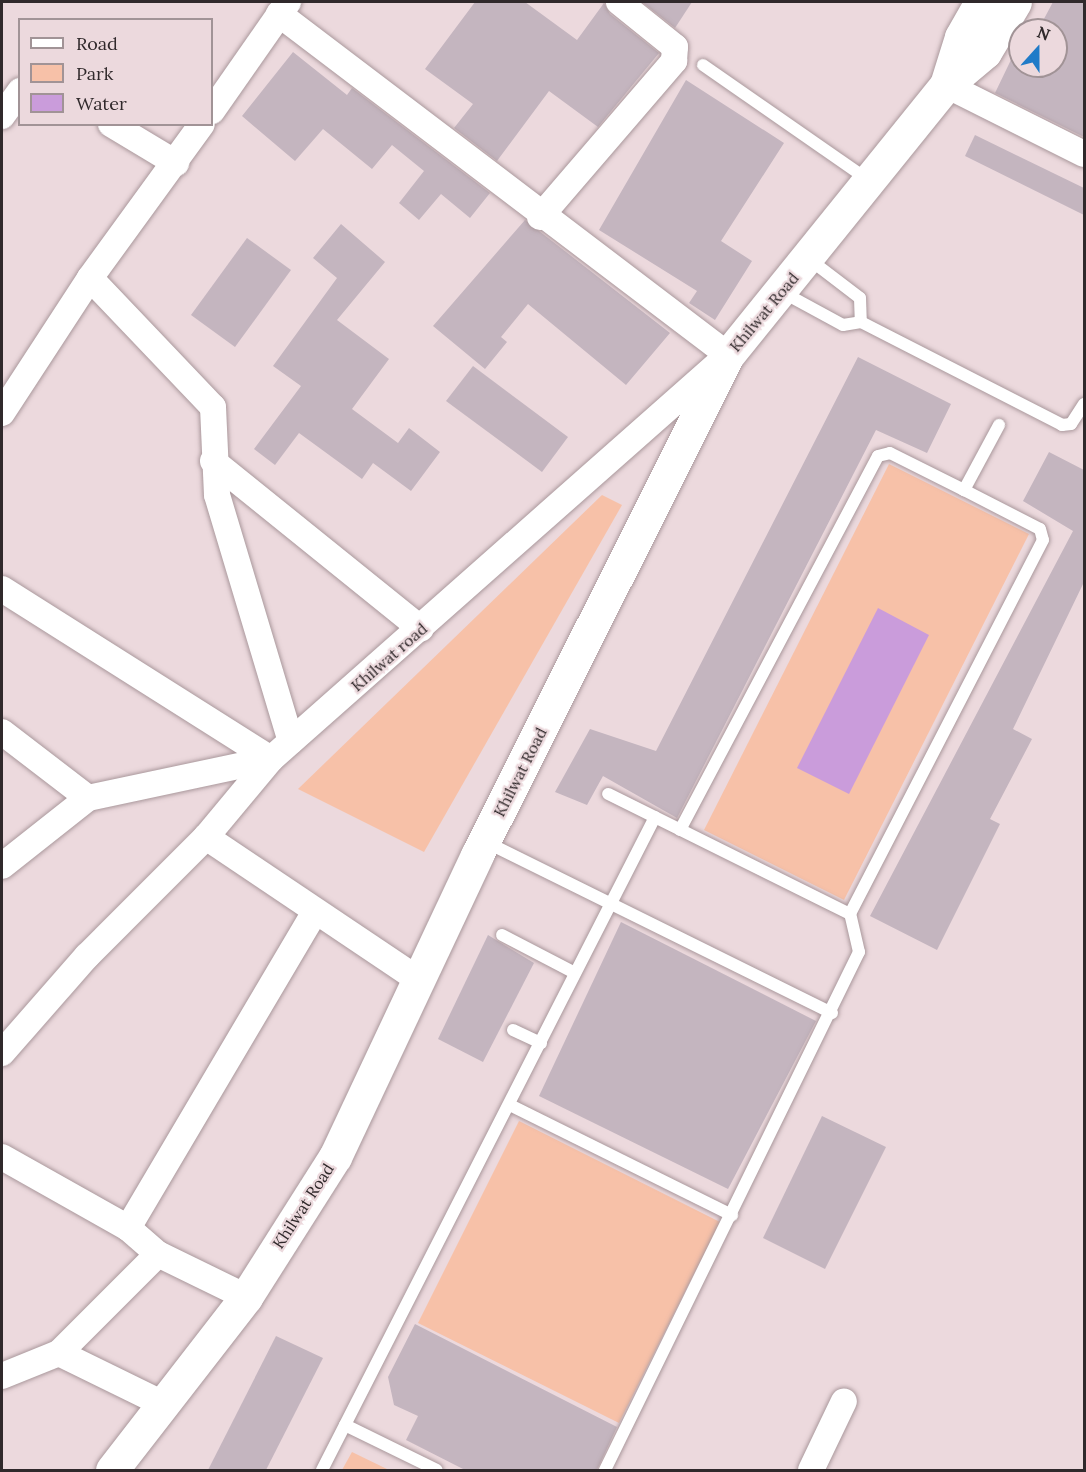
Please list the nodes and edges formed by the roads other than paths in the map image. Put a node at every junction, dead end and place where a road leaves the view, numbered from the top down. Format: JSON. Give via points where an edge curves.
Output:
{"nodes":[{"id":1,"x":619,"y":2,"type":"edge"},
{"id":2,"x":981,"y":2,"type":"edge"},
{"id":3,"x":1015,"y":2,"type":"edge"},
{"id":4,"x":284,"y":8,"type":"edge"},
{"id":5,"x":703,"y":65,"type":"dead end"},
{"id":6,"x":946,"y":86,"type":"junction"},
{"id":7,"x":18,"y":94,"type":"edge"},
{"id":8,"x":213,"y":110,"type":"edge"},
{"id":9,"x":2,"y":116,"type":"edge"},
{"id":10,"x":114,"y":126,"type":"edge"},
{"id":11,"x":201,"y":126,"type":"edge"},
{"id":12,"x":1084,"y":154,"type":"edge"},
{"id":13,"x":176,"y":163,"type":"junction"},
{"id":14,"x":868,"y":179,"type":"junction"},
{"id":15,"x":540,"y":217,"type":"junction"},
{"id":16,"x":809,"y":259,"type":"junction"},
{"id":17,"x":90,"y":278,"type":"junction"},
{"id":18,"x":784,"y":293,"type":"junction"},
{"id":19,"x":861,"y":322,"type":"junction"},
{"id":20,"x":728,"y":355,"type":"junction"},
{"id":21,"x":1084,"y":404,"type":"edge"},
{"id":22,"x":2,"y":413,"type":"edge"},
{"id":23,"x":999,"y":425,"type":"dead end"},
{"id":24,"x":213,"y":462,"type":"junction"},
{"id":25,"x":964,"y":490,"type":"junction"},
{"id":26,"x":2,"y":589,"type":"edge"},
{"id":27,"x":421,"y":629,"type":"junction"},
{"id":28,"x":2,"y":732,"type":"edge"},
{"id":29,"x":291,"y":741,"type":"junction"},
{"id":30,"x":271,"y":759,"type":"junction"},
{"id":31,"x":608,"y":794,"type":"dead end"},
{"id":32,"x":88,"y":798,"type":"junction"},
{"id":33,"x":655,"y":817,"type":"junction"},
{"id":34,"x":680,"y":830,"type":"junction"},
{"id":35,"x":206,"y":837,"type":"junction"},
{"id":36,"x":485,"y":842,"type":"junction"},
{"id":37,"x":2,"y":866,"type":"edge"},
{"id":38,"x":611,"y":902,"type":"junction"},
{"id":39,"x":314,"y":913,"type":"junction"},
{"id":40,"x":850,"y":914,"type":"junction"},
{"id":41,"x":502,"y":935,"type":"dead end"},
{"id":42,"x":575,"y":973,"type":"junction"},
{"id":43,"x":420,"y":981,"type":"junction"},
{"id":44,"x":832,"y":1013,"type":"junction"},
{"id":45,"x":513,"y":1030,"type":"dead end"},
{"id":46,"x":541,"y":1043,"type":"junction"},
{"id":47,"x":2,"y":1053,"type":"edge"},
{"id":48,"x":510,"y":1105,"type":"junction"},
{"id":49,"x":2,"y":1157,"type":"edge"},
{"id":50,"x":732,"y":1215,"type":"junction"},
{"id":51,"x":128,"y":1228,"type":"junction"},
{"id":52,"x":158,"y":1254,"type":"junction"},
{"id":53,"x":246,"y":1297,"type":"junction"},
{"id":54,"x":59,"y":1353,"type":"junction"},
{"id":55,"x":2,"y":1376,"type":"edge"},
{"id":56,"x":844,"y":1401,"type":"dead end"},
{"id":57,"x":163,"y":1404,"type":"junction"},
{"id":58,"x":345,"y":1425,"type":"junction"},
{"id":59,"x":112,"y":1470,"type":"edge"},
{"id":60,"x":322,"y":1470,"type":"edge"},
{"id":61,"x":437,"y":1470,"type":"edge"},
{"id":62,"x":605,"y":1470,"type":"edge"},
{"id":63,"x":811,"y":1470,"type":"edge"}],
"edges":[{"from":1,"to":15,"type":"street","via":[[675,46],[674,61]]},
{"from":2,"to":6,"type":"main road","name":"Khilwat Road","via":[[961,37]]},
{"from":3,"to":6,"type":"main road","name":"Khilwat Road","via":[[985,52]]},
{"from":4,"to":8,"type":"street"},
{"from":4,"to":15,"type":"street"},
{"from":5,"to":14,"type":"lane"},
{"from":6,"to":12,"type":"street"},
{"from":6,"to":14,"type":"main road","name":"Khilwat Road"},
{"from":7,"to":9,"type":"street"},
{"from":10,"to":13,"type":"street"},
{"from":11,"to":13,"type":"street"},
{"from":13,"to":17,"type":"street"},
{"from":14,"to":16,"type":"main road","name":"Khilwat Road"},
{"from":15,"to":20,"type":"street"},
{"from":16,"to":18,"type":"main road","name":"Khilwat Road"},
{"from":16,"to":19,"type":"lane","via":[[860,298]]},
{"from":17,"to":22,"type":"street"},
{"from":17,"to":24,"type":"street","via":[[213,407]]},
{"from":18,"to":19,"type":"lane","via":[[843,325]]},
{"from":18,"to":20,"type":"main road","name":"Khilwat Road"},
{"from":19,"to":21,"type":"lane","via":[[1062,425],[1071,424]]},
{"from":20,"to":27,"type":"street","name":"Khilwat road"},
{"from":20,"to":36,"type":"main road","name":"Khilwat Road"},
{"from":23,"to":25,"type":"lane"},
{"from":24,"to":27,"type":"street"},
{"from":24,"to":29,"type":"street","via":[[217,495]]},
{"from":25,"to":34,"type":"lane","via":[[890,453],[878,456]]},
{"from":25,"to":40,"type":"lane","via":[[1040,529],[1042,540]]},
{"from":26,"to":30,"type":"street"},
{"from":27,"to":29,"type":"street","name":"Khilwat road"},
{"from":28,"to":32,"type":"street"},
{"from":29,"to":30,"type":"street","name":"Khilwat road"},
{"from":30,"to":32,"type":"street","name":"Khilwat road"},
{"from":30,"to":35,"type":"street"},
{"from":31,"to":33,"type":"lane"},
{"from":32,"to":37,"type":"street","name":"Khilwat road"},
{"from":33,"to":34,"type":"lane"},
{"from":33,"to":38,"type":"lane"},
{"from":34,"to":40,"type":"lane"},
{"from":35,"to":39,"type":"street"},
{"from":35,"to":47,"type":"street","via":[[87,956]]},
{"from":36,"to":38,"type":"lane"},
{"from":36,"to":43,"type":"main road","name":"Khilwat Road"},
{"from":38,"to":42,"type":"lane"},
{"from":38,"to":44,"type":"lane"},
{"from":39,"to":43,"type":"street"},
{"from":39,"to":51,"type":"street"},
{"from":40,"to":44,"type":"lane","via":[[859,952]]},
{"from":41,"to":42,"type":"lane"},
{"from":42,"to":46,"type":"lane"},
{"from":43,"to":53,"type":"main road","name":"Khilwat Road","via":[[335,1157]]},
{"from":44,"to":50,"type":"lane"},
{"from":45,"to":46,"type":"lane"},
{"from":46,"to":48,"type":"lane"},
{"from":48,"to":50,"type":"lane"},
{"from":48,"to":58,"type":"lane"},
{"from":49,"to":51,"type":"street"},
{"from":50,"to":62,"type":"lane"},
{"from":51,"to":52,"type":"street"},
{"from":52,"to":53,"type":"street"},
{"from":52,"to":54,"type":"street"},
{"from":53,"to":57,"type":"main road","name":"Khilwat Road"},
{"from":54,"to":55,"type":"street"},
{"from":54,"to":57,"type":"street"},
{"from":56,"to":63,"type":"street"},
{"from":57,"to":59,"type":"main road","name":"Khilwat Road"},
{"from":58,"to":60,"type":"lane"},
{"from":58,"to":61,"type":"lane"}]}
